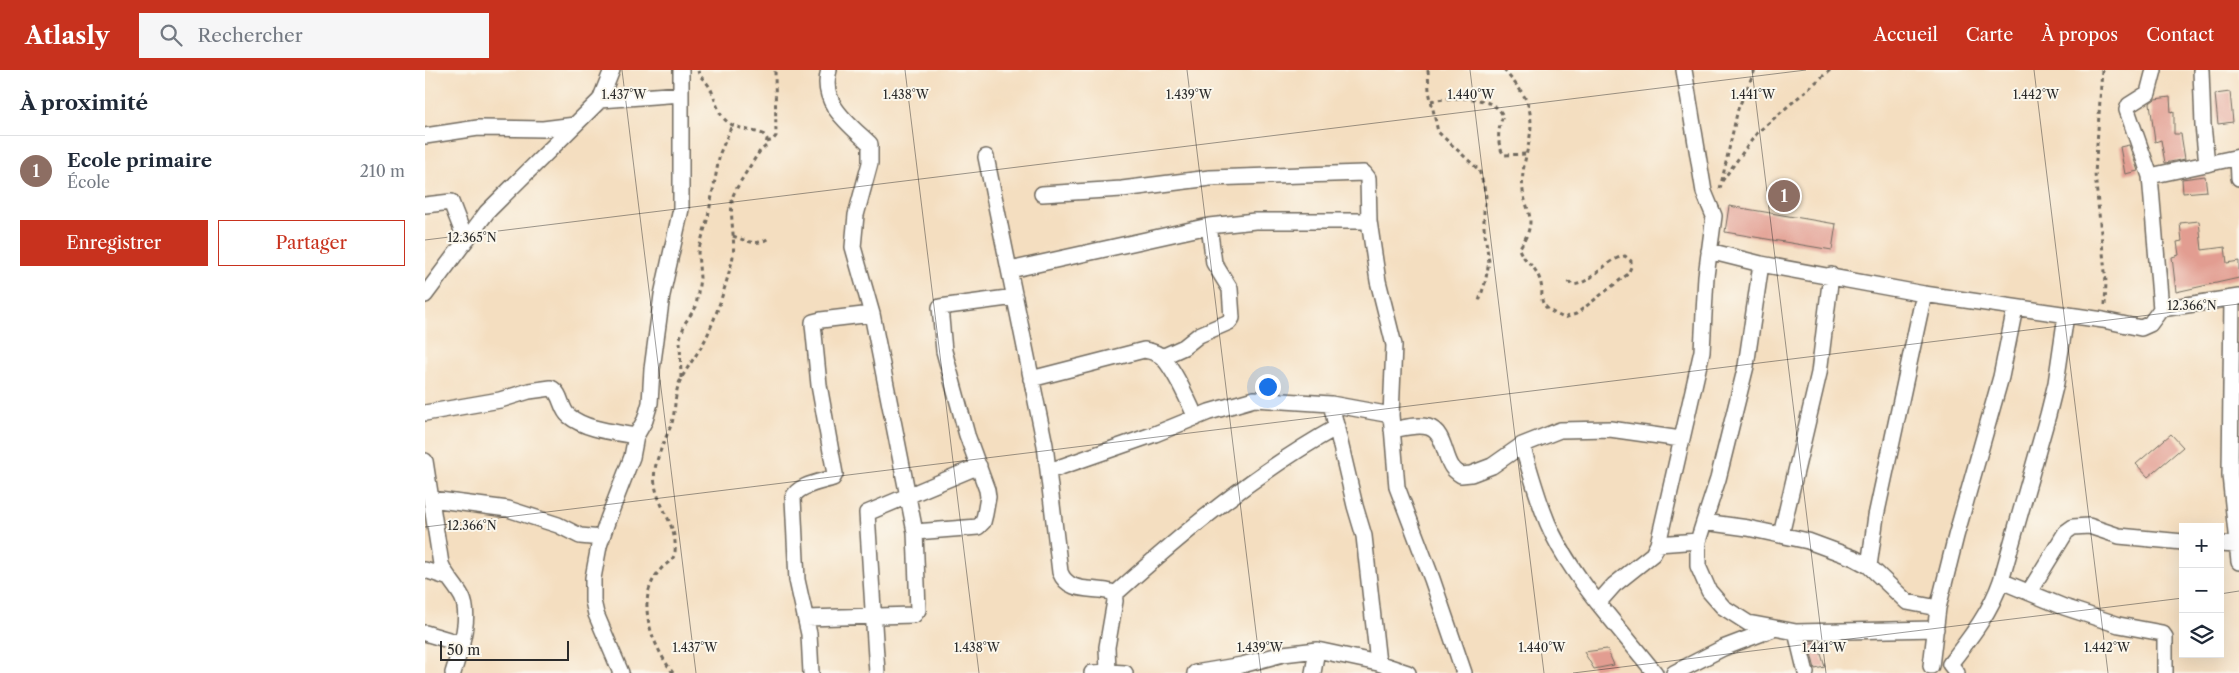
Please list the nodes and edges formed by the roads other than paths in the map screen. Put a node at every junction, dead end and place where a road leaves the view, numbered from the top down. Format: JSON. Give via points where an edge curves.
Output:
{"nodes":[{"id":1,"x":612,"y":70,"type":"edge"},
{"id":2,"x":681,"y":70,"type":"edge"},
{"id":3,"x":829,"y":70,"type":"edge"},
{"id":4,"x":1684,"y":70,"type":"edge"},
{"id":5,"x":2154,"y":70,"type":"edge"},
{"id":6,"x":2201,"y":70,"type":"edge"},
{"id":7,"x":681,"y":94,"type":"junction"},
{"id":8,"x":600,"y":100,"type":"junction"},
{"id":9,"x":575,"y":125,"type":"junction"},
{"id":10,"x":425,"y":136,"type":"edge"},
{"id":11,"x":986,"y":157,"type":"dead end"},
{"id":12,"x":2238,"y":158,"type":"edge"},
{"id":13,"x":2207,"y":164,"type":"junction"},
{"id":14,"x":2150,"y":176,"type":"junction"},
{"id":15,"x":2239,"y":178,"type":"edge"},
{"id":16,"x":1042,"y":194,"type":"dead end"},
{"id":17,"x":425,"y":205,"type":"edge"},
{"id":18,"x":1369,"y":221,"type":"junction"},
{"id":19,"x":1209,"y":226,"type":"junction"},
{"id":20,"x":468,"y":238,"type":"junction"},
{"id":21,"x":1709,"y":251,"type":"junction"},
{"id":22,"x":1761,"y":264,"type":"junction"},
{"id":23,"x":445,"y":267,"type":"junction"},
{"id":24,"x":1010,"y":270,"type":"junction"},
{"id":25,"x":425,"y":273,"type":"edge"},
{"id":26,"x":1831,"y":275,"type":"junction"},
{"id":27,"x":1924,"y":294,"type":"junction"},
{"id":28,"x":425,"y":295,"type":"edge"},
{"id":29,"x":1015,"y":298,"type":"junction"},
{"id":30,"x":2235,"y":298,"type":"edge"},
{"id":31,"x":2015,"y":308,"type":"junction"},
{"id":32,"x":2161,"y":309,"type":"junction"},
{"id":33,"x":872,"y":314,"type":"junction"},
{"id":34,"x":2065,"y":315,"type":"junction"},
{"id":35,"x":1162,"y":357,"type":"junction"},
{"id":36,"x":1031,"y":379,"type":"junction"},
{"id":37,"x":1331,"y":404,"type":"junction"},
{"id":38,"x":425,"y":413,"type":"edge"},
{"id":39,"x":1196,"y":418,"type":"junction"},
{"id":40,"x":1391,"y":423,"type":"junction"},
{"id":41,"x":1337,"y":427,"type":"junction"},
{"id":42,"x":636,"y":436,"type":"junction"},
{"id":43,"x":1681,"y":439,"type":"junction"},
{"id":44,"x":1522,"y":446,"type":"junction"},
{"id":45,"x":425,"y":461,"type":"edge"},
{"id":46,"x":979,"y":466,"type":"junction"},
{"id":47,"x":1049,"y":471,"type":"junction"},
{"id":48,"x":907,"y":496,"type":"junction"},
{"id":49,"x":431,"y":499,"type":"junction"},
{"id":50,"x":1704,"y":522,"type":"junction"},
{"id":51,"x":915,"y":532,"type":"junction"},
{"id":52,"x":1781,"y":535,"type":"junction"},
{"id":53,"x":602,"y":538,"type":"junction"},
{"id":54,"x":1698,"y":541,"type":"junction"},
{"id":55,"x":2179,"y":542,"type":"edge"},
{"id":56,"x":1658,"y":544,"type":"junction"},
{"id":57,"x":2224,"y":544,"type":"edge"},
{"id":58,"x":2236,"y":545,"type":"junction"},
{"id":59,"x":2239,"y":562,"type":"edge"},
{"id":60,"x":1869,"y":566,"type":"junction"},
{"id":61,"x":433,"y":574,"type":"edge"},
{"id":62,"x":2001,"y":581,"type":"junction"},
{"id":63,"x":2029,"y":592,"type":"junction"},
{"id":64,"x":1114,"y":595,"type":"junction"},
{"id":65,"x":1598,"y":603,"type":"junction"},
{"id":66,"x":1938,"y":608,"type":"junction"},
{"id":67,"x":872,"y":617,"type":"junction"},
{"id":68,"x":806,"y":618,"type":"junction"},
{"id":69,"x":1775,"y":628,"type":"junction"},
{"id":70,"x":1936,"y":629,"type":"junction"},
{"id":71,"x":1796,"y":632,"type":"junction"},
{"id":72,"x":425,"y":633,"type":"edge"},
{"id":73,"x":462,"y":644,"type":"junction"},
{"id":74,"x":1317,"y":650,"type":"junction"},
{"id":75,"x":1378,"y":663,"type":"junction"},
{"id":76,"x":1954,"y":669,"type":"edge"},
{"id":77,"x":1926,"y":670,"type":"edge"},
{"id":78,"x":1108,"y":672,"type":"junction"},
{"id":79,"x":453,"y":673,"type":"edge"},
{"id":80,"x":621,"y":673,"type":"edge"},
{"id":81,"x":811,"y":673,"type":"edge"},
{"id":82,"x":877,"y":673,"type":"edge"},
{"id":83,"x":1092,"y":673,"type":"edge"},
{"id":84,"x":1125,"y":673,"type":"edge"},
{"id":85,"x":1195,"y":673,"type":"edge"},
{"id":86,"x":1313,"y":673,"type":"edge"},
{"id":87,"x":1408,"y":673,"type":"edge"},
{"id":88,"x":1464,"y":673,"type":"edge"},
{"id":89,"x":1655,"y":673,"type":"edge"},
{"id":90,"x":1674,"y":673,"type":"edge"},
{"id":91,"x":1806,"y":673,"type":"edge"},
{"id":92,"x":2165,"y":673,"type":"edge"}],
"edges":[{"from":1,"to":8,"type":"street"},
{"from":2,"to":7,"type":"street"},
{"from":3,"to":33,"type":"street","via":[[826,81],[835,108],[870,144],[871,163],[856,215],[853,247]]},
{"from":4,"to":21,"type":"street","via":[[1704,192],[1715,216]]},
{"from":5,"to":14,"type":"street","via":[[2148,92],[2127,110]]},
{"from":6,"to":13,"type":"street"},
{"from":7,"to":8,"type":"street"},
{"from":7,"to":42,"type":"street","via":[[681,209],[662,295],[650,403]]},
{"from":8,"to":9,"type":"street"},
{"from":9,"to":10,"type":"street","via":[[479,128]]},
{"from":9,"to":20,"type":"street","via":[[487,212]]},
{"from":11,"to":24,"type":"street"},
{"from":12,"to":13,"type":"street"},
{"from":12,"to":15,"type":"street"},
{"from":13,"to":14,"type":"street"},
{"from":14,"to":32,"type":"street"},
{"from":16,"to":18,"type":"street","via":[[1122,189],[1210,178],[1364,173],[1368,178]]},
{"from":17,"to":20,"type":"street","via":[[451,202]]},
{"from":18,"to":19,"type":"street","via":[[1255,221]]},
{"from":18,"to":40,"type":"street","via":[[1378,280],[1394,345]]},
{"from":19,"to":24,"type":"street"},
{"from":19,"to":35,"type":"street","via":[[1214,263],[1230,290],[1232,318]]},
{"from":20,"to":23,"type":"street"},
{"from":21,"to":22,"type":"street"},
{"from":21,"to":43,"type":"street","via":[[1702,351]]},
{"from":22,"to":26,"type":"street"},
{"from":22,"to":50,"type":"street","via":[[1746,366]]},
{"from":23,"to":25,"type":"street"},
{"from":23,"to":28,"type":"street"},
{"from":24,"to":29,"type":"street"},
{"from":26,"to":27,"type":"street"},
{"from":26,"to":52,"type":"street","via":[[1819,373]]},
{"from":27,"to":31,"type":"street"},
{"from":27,"to":60,"type":"street","via":[[1876,516]]},
{"from":29,"to":36,"type":"street"},
{"from":29,"to":46,"type":"street","via":[[940,307],[944,351]]},
{"from":30,"to":32,"type":"street"},
{"from":30,"to":58,"type":"street","via":[[2229,437]]},
{"from":31,"to":34,"type":"street"},
{"from":31,"to":66,"type":"street","via":[[2001,377]]},
{"from":32,"to":34,"type":"street","via":[[2150,324],[2141,328]]},
{"from":33,"to":48,"type":"street"},
{"from":33,"to":68,"type":"street","via":[[813,322],[819,385],[835,474],[833,478],[800,489],[793,498],[797,580]]},
{"from":34,"to":62,"type":"street","via":[[2056,383]]},
{"from":35,"to":36,"type":"street","via":[[1144,350]]},
{"from":35,"to":39,"type":"street"},
{"from":36,"to":47,"type":"street"},
{"from":37,"to":39,"type":"street","via":[[1254,399]]},
{"from":37,"to":40,"type":"street"},
{"from":37,"to":41,"type":"street"},
{"from":38,"to":42,"type":"street","via":[[551,388],[558,394],[567,415],[576,421]]},
{"from":39,"to":47,"type":"street"},
{"from":40,"to":44,"type":"street","via":[[1434,429],[1452,468],[1461,475],[1492,466]]},
{"from":40,"to":88,"type":"street","via":[[1394,470],[1402,503]]},
{"from":41,"to":64,"type":"street","via":[[1304,445],[1222,503]]},
{"from":41,"to":75,"type":"street","via":[[1364,536]]},
{"from":42,"to":53,"type":"street","via":[[632,457]]},
{"from":43,"to":44,"type":"street","via":[[1610,429],[1560,430]]},
{"from":43,"to":56,"type":"street"},
{"from":44,"to":65,"type":"street","via":[[1552,534]]},
{"from":45,"to":49,"type":"street"},
{"from":46,"to":48,"type":"street"},
{"from":46,"to":51,"type":"street","via":[[988,498],[981,525]]},
{"from":47,"to":64,"type":"street","via":[[1062,578],[1072,587],[1110,591]]},
{"from":48,"to":51,"type":"street"},
{"from":48,"to":67,"type":"street","via":[[867,513]]},
{"from":49,"to":53,"type":"street","via":[[508,509],[558,525],[580,536]]},
{"from":49,"to":61,"type":"street","via":[[441,564]]},
{"from":50,"to":52,"type":"street"},
{"from":50,"to":54,"type":"street"},
{"from":51,"to":67,"type":"street","via":[[917,612],[915,615]]},
{"from":52,"to":60,"type":"street","via":[[1807,541]]},
{"from":53,"to":80,"type":"street","via":[[595,563],[593,601]]},
{"from":54,"to":56,"type":"street"},
{"from":54,"to":69,"type":"street","via":[[1698,566],[1715,600],[1748,623]]},
{"from":55,"to":63,"type":"street","via":[[2119,536],[2089,526],[2073,526]]},
{"from":56,"to":65,"type":"street","via":[[1653,554],[1613,585]]},
{"from":57,"to":58,"type":"street"},
{"from":58,"to":59,"type":"street"},
{"from":60,"to":66,"type":"street","via":[[1907,602]]},
{"from":61,"to":73,"type":"street","via":[[462,597],[466,607]]},
{"from":62,"to":63,"type":"street"},
{"from":62,"to":76,"type":"street","via":[[1986,616]]},
{"from":63,"to":92,"type":"street","via":[[2119,625],[2162,633],[2165,637]]},
{"from":64,"to":78,"type":"street","via":[[1107,647]]},
{"from":65,"to":89,"type":"street"},
{"from":66,"to":70,"type":"street"},
{"from":67,"to":68,"type":"street"},
{"from":67,"to":82,"type":"street"},
{"from":68,"to":81,"type":"street"},
{"from":69,"to":71,"type":"street"},
{"from":69,"to":90,"type":"street","via":[[1723,648]]},
{"from":70,"to":71,"type":"street"},
{"from":70,"to":77,"type":"street"},
{"from":71,"to":91,"type":"street"},
{"from":72,"to":73,"type":"street"},
{"from":73,"to":79,"type":"street"},
{"from":74,"to":75,"type":"street"},
{"from":74,"to":85,"type":"street"},
{"from":74,"to":86,"type":"street"},
{"from":75,"to":87,"type":"street"},
{"from":76,"to":77,"type":"street"},
{"from":78,"to":83,"type":"street"},
{"from":78,"to":84,"type":"street"}]}
